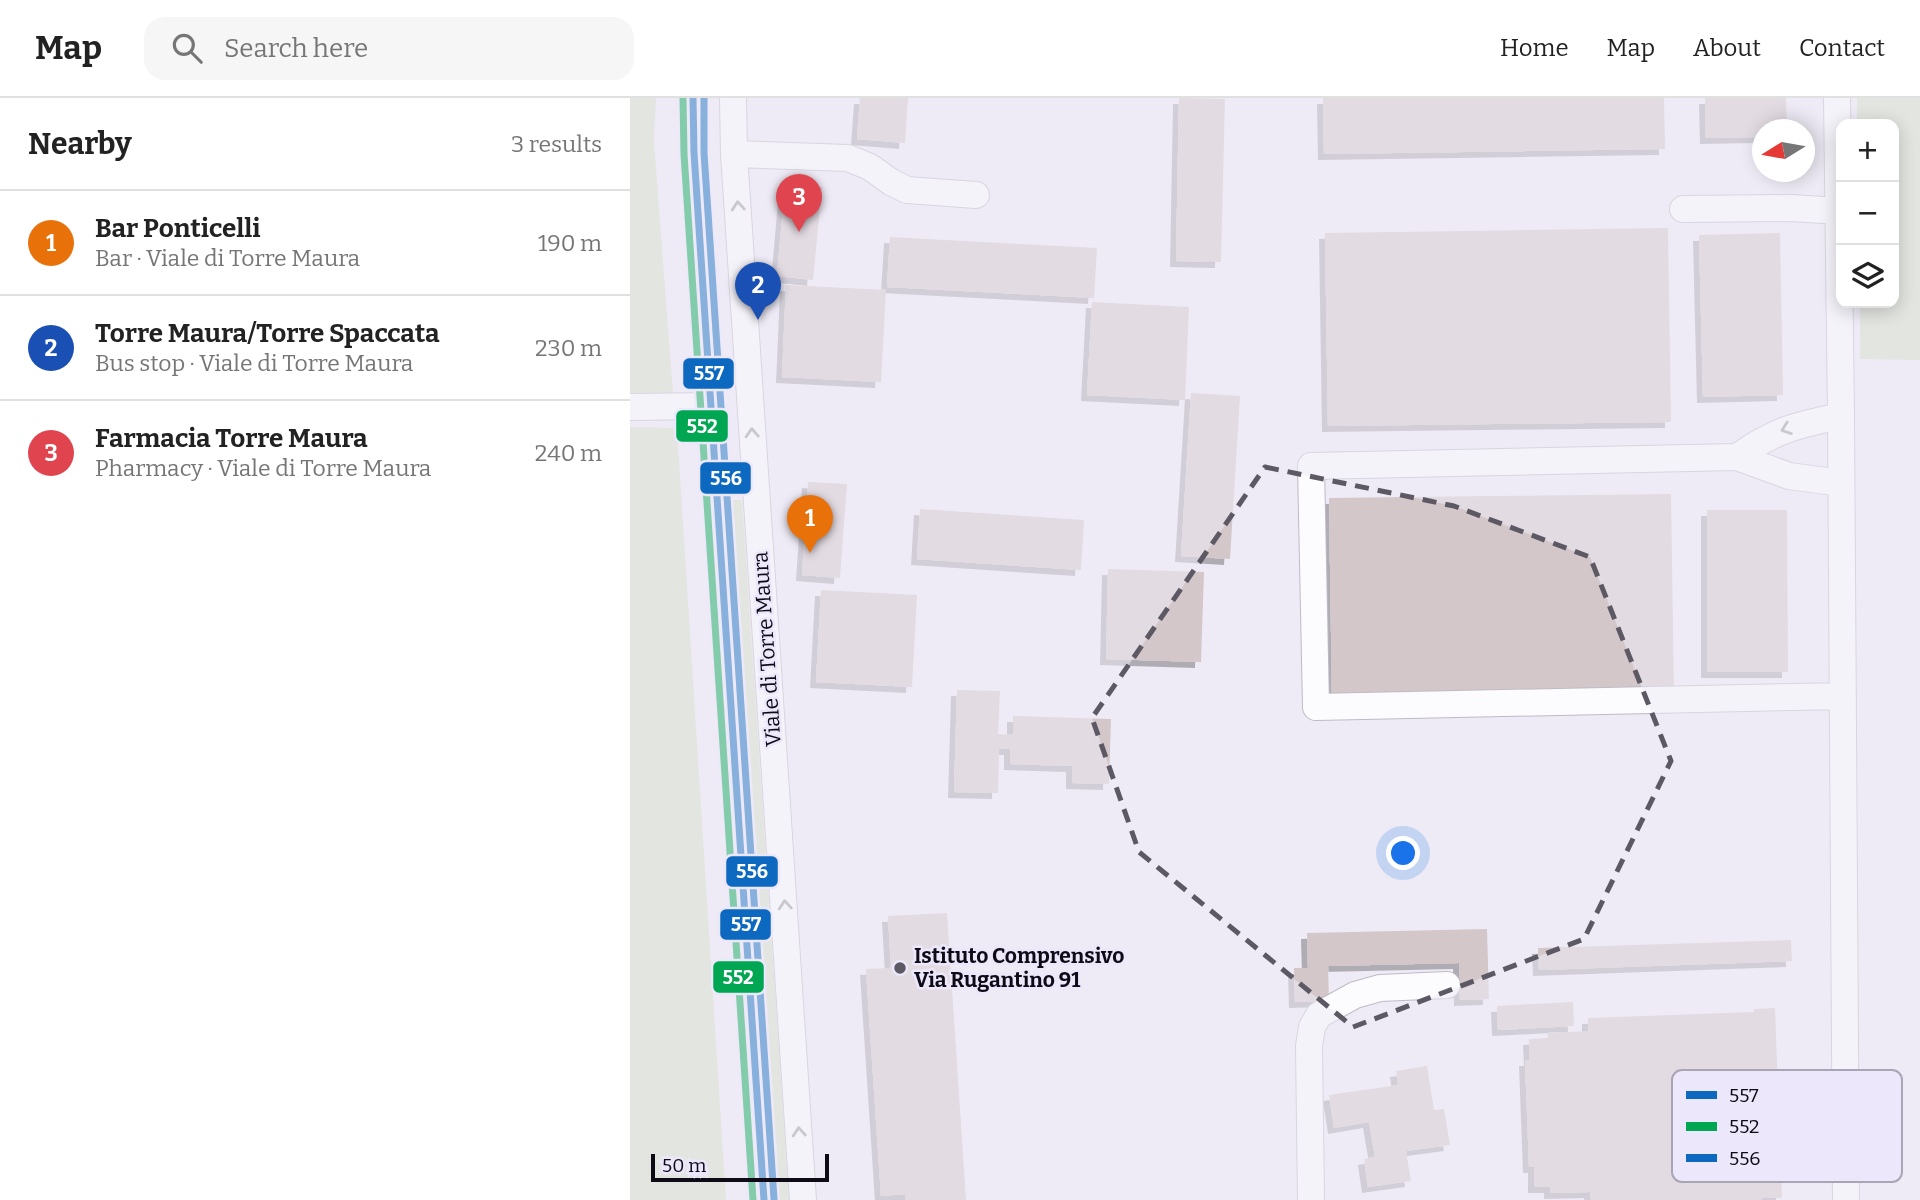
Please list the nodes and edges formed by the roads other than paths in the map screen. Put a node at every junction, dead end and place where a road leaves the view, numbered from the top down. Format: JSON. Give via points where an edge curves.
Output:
{"nodes":[{"id":1,"x":693,"y":98,"type":"edge"},
{"id":2,"x":733,"y":98,"type":"edge"},
{"id":3,"x":1837,"y":98,"type":"edge"},
{"id":4,"x":734,"y":154,"type":"junction"},
{"id":5,"x":1838,"y":182,"type":"edge"},
{"id":6,"x":976,"y":195,"type":"dead end"},
{"id":7,"x":1683,"y":209,"type":"dead end"},
{"id":8,"x":1836,"y":211,"type":"edge"},
{"id":9,"x":1839,"y":245,"type":"edge"},
{"id":10,"x":711,"y":406,"type":"junction"},
{"id":11,"x":630,"y":407,"type":"edge"},
{"id":12,"x":1841,"y":415,"type":"junction"},
{"id":13,"x":1737,"y":457,"type":"junction"},
{"id":14,"x":1841,"y":483,"type":"junction"},
{"id":15,"x":1843,"y":696,"type":"junction"},
{"id":16,"x":1447,"y":985,"type":"dead end"},
{"id":17,"x":1845,"y":1070,"type":"edge"},
{"id":18,"x":1846,"y":1182,"type":"edge"},
{"id":19,"x":764,"y":1200,"type":"edge"},
{"id":20,"x":803,"y":1200,"type":"edge"},
{"id":21,"x":1311,"y":1200,"type":"edge"},
{"id":22,"x":1846,"y":1200,"type":"edge"}],
"edges":[{"from":1,"to":10,"type":"street","name":"Viale di Torre Maura"},
{"from":2,"to":4,"type":"street","name":"Viale di Torre Maura"},
{"from":3,"to":5,"type":"street"},
{"from":4,"to":6,"type":"street","via":[[848,158],[907,190]]},
{"from":20,"to":4,"type":"street","name":"Viale di Torre Maura","one_way":true},
{"from":7,"to":8,"type":"street"},
{"from":9,"to":12,"type":"street"},
{"from":10,"to":11,"type":"street"},
{"from":10,"to":19,"type":"street","name":"Viale di Torre Maura"},
{"from":12,"to":13,"type":"street","one_way":true,"via":[[1777,432]]},
{"from":12,"to":14,"type":"street"},
{"from":13,"to":14,"type":"street","via":[[1789,476]]},
{"from":13,"to":15,"type":"street","via":[[1311,466],[1316,707]]},
{"from":14,"to":15,"type":"street"},
{"from":15,"to":17,"type":"street"},
{"from":16,"to":21,"type":"street","via":[[1380,988],[1354,995],[1319,1015],[1309,1046]]},
{"from":18,"to":22,"type":"street"}]}
